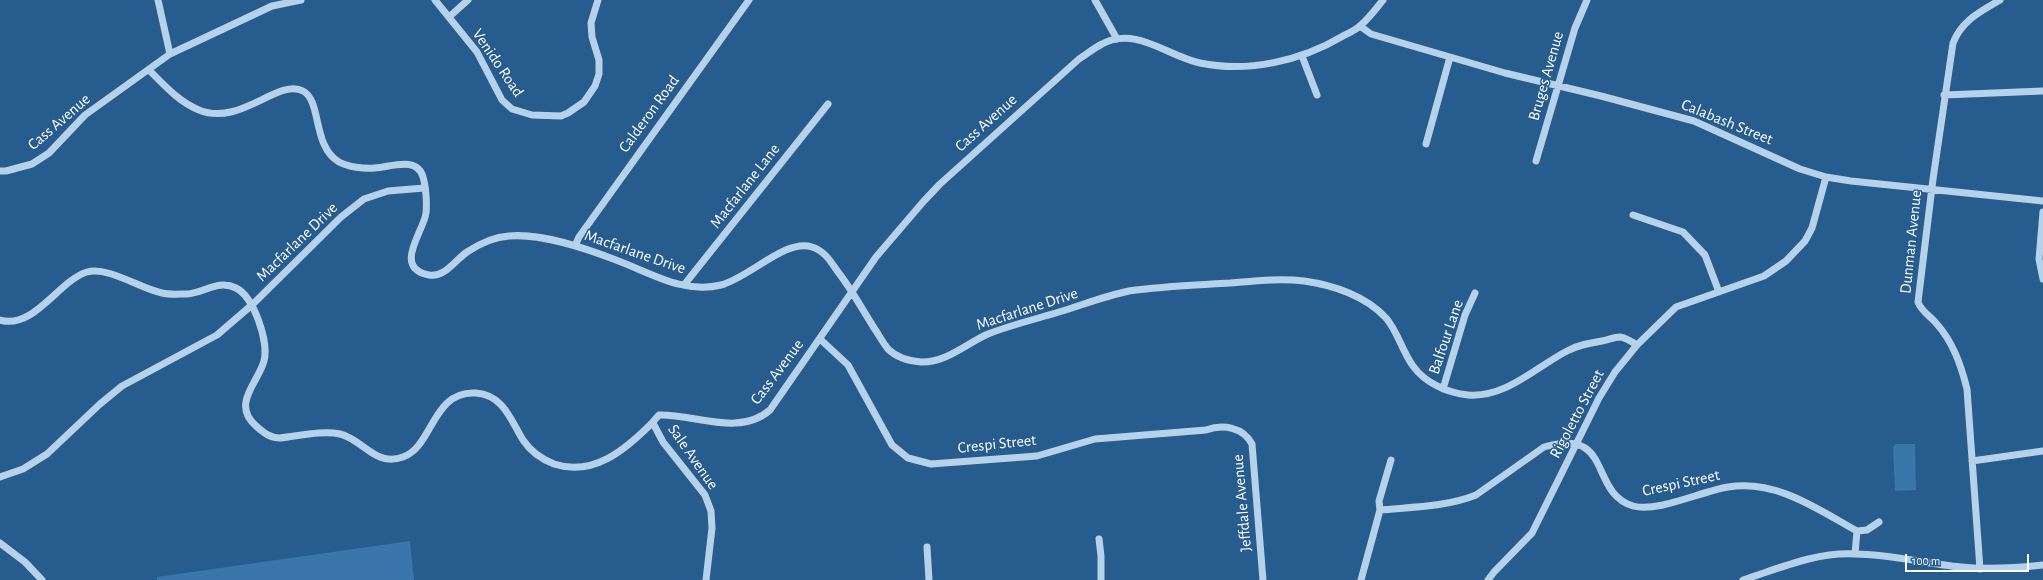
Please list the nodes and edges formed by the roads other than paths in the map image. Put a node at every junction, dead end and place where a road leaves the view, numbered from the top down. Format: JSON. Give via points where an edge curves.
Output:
{"nodes":[{"id":1,"x":158,"y":0,"type":"edge"},
{"id":2,"x":301,"y":0,"type":"edge"},
{"id":3,"x":435,"y":0,"type":"edge"},
{"id":4,"x":468,"y":0,"type":"edge"},
{"id":5,"x":598,"y":0,"type":"edge"},
{"id":6,"x":749,"y":0,"type":"edge"},
{"id":7,"x":1095,"y":0,"type":"edge"},
{"id":8,"x":1383,"y":0,"type":"edge"},
{"id":9,"x":1585,"y":0,"type":"edge"},
{"id":10,"x":2000,"y":0,"type":"edge"},
{"id":11,"x":449,"y":17,"type":"junction"},
{"id":12,"x":1360,"y":26,"type":"junction"},
{"id":13,"x":1117,"y":39,"type":"junction"},
{"id":14,"x":170,"y":54,"type":"junction"},
{"id":15,"x":1302,"y":56,"type":"junction"},
{"id":16,"x":1450,"y":57,"type":"junction"},
{"id":17,"x":149,"y":70,"type":"junction"},
{"id":18,"x":1558,"y":85,"type":"junction"},
{"id":19,"x":2043,"y":91,"type":"edge"},
{"id":20,"x":1317,"y":95,"type":"dead end"},
{"id":21,"x":1944,"y":95,"type":"junction"},
{"id":22,"x":828,"y":104,"type":"dead end"},
{"id":23,"x":1426,"y":144,"type":"dead end"},
{"id":24,"x":1536,"y":161,"type":"dead end"},
{"id":25,"x":0,"y":171,"type":"edge"},
{"id":26,"x":1826,"y":177,"type":"junction"},
{"id":27,"x":424,"y":188,"type":"junction"},
{"id":28,"x":1931,"y":190,"type":"junction"},
{"id":29,"x":2043,"y":201,"type":"edge"},
{"id":30,"x":2043,"y":212,"type":"edge"},
{"id":31,"x":1632,"y":215,"type":"dead end"},
{"id":32,"x":575,"y":246,"type":"junction"},
{"id":33,"x":2043,"y":279,"type":"edge"},
{"id":34,"x":684,"y":285,"type":"junction"},
{"id":35,"x":1719,"y":292,"type":"junction"},
{"id":36,"x":852,"y":293,"type":"junction"},
{"id":37,"x":1475,"y":293,"type":"dead end"},
{"id":38,"x":253,"y":304,"type":"junction"},
{"id":39,"x":0,"y":320,"type":"edge"},
{"id":40,"x":820,"y":338,"type":"junction"},
{"id":41,"x":1637,"y":344,"type":"junction"},
{"id":42,"x":1443,"y":389,"type":"junction"},
{"id":43,"x":653,"y":422,"type":"junction"},
{"id":44,"x":1238,"y":430,"type":"joint"},
{"id":45,"x":1575,"y":445,"type":"junction"},
{"id":46,"x":2043,"y":451,"type":"edge"},
{"id":47,"x":1391,"y":460,"type":"dead end"},
{"id":48,"x":1972,"y":461,"type":"junction"},
{"id":49,"x":0,"y":477,"type":"edge"},
{"id":50,"x":1380,"y":510,"type":"junction"},
{"id":51,"x":1879,"y":522,"type":"dead end"},
{"id":52,"x":1857,"y":531,"type":"junction"},
{"id":53,"x":1099,"y":539,"type":"dead end"},
{"id":54,"x":0,"y":544,"type":"edge"},
{"id":55,"x":927,"y":547,"type":"dead end"},
{"id":56,"x":1855,"y":554,"type":"junction"},
{"id":57,"x":2043,"y":565,"type":"edge"},
{"id":58,"x":1980,"y":569,"type":"junction"},
{"id":59,"x":42,"y":580,"type":"edge"},
{"id":60,"x":706,"y":580,"type":"edge"},
{"id":61,"x":929,"y":580,"type":"edge"},
{"id":62,"x":1101,"y":580,"type":"edge"},
{"id":63,"x":1263,"y":580,"type":"edge"},
{"id":64,"x":1360,"y":580,"type":"edge"},
{"id":65,"x":1488,"y":580,"type":"edge"},
{"id":66,"x":1743,"y":580,"type":"edge"}],
"edges":[{"from":1,"to":14,"type":"street"},
{"from":2,"to":14,"type":"street","name":"Cass Avenue","via":[[272,6]]},
{"from":3,"to":11,"type":"street","name":"Venido Road"},
{"from":4,"to":11,"type":"street"},
{"from":5,"to":11,"type":"street","name":"Venido Road","via":[[591,23],[592,38],[599,60],[599,74],[595,86],[584,102],[561,116],[532,115],[512,109],[502,100],[477,52]]},
{"from":6,"to":32,"type":"street","name":"Calderon Road","via":[[578,237]]},
{"from":7,"to":13,"type":"street"},
{"from":8,"to":12,"type":"street","name":"Cass Avenue"},
{"from":9,"to":18,"type":"street","name":"Bruges Avenue"},
{"from":10,"to":21,"type":"street","name":"Dunman Avenue","via":[[1974,16],[1958,31],[1953,43]]},
{"from":12,"to":15,"type":"street","name":"Cass Avenue","via":[[1324,47]]},
{"from":12,"to":16,"type":"street","name":"Calabash Street","via":[[1372,34]]},
{"from":13,"to":15,"type":"street","name":"Cass Avenue","via":[[1136,38],[1176,56],[1200,63],[1236,66],[1271,64]]},
{"from":13,"to":36,"type":"street","name":"Cass Avenue","via":[[1103,44],[1079,59],[940,184],[876,257]]},
{"from":14,"to":17,"type":"street","name":"Cass Avenue"},
{"from":15,"to":20,"type":"street"},
{"from":16,"to":18,"type":"street","name":"Calabash Street"},
{"from":16,"to":23,"type":"street"},
{"from":17,"to":25,"type":"street","name":"Cass Avenue","via":[[85,115],[49,153],[32,164]]},
{"from":17,"to":27,"type":"street","via":[[171,92],[197,110],[214,114],[233,113],[289,88],[300,90],[309,95],[312,102],[323,145],[338,161],[372,168],[408,164],[417,166],[422,174]]},
{"from":18,"to":24,"type":"street","name":"Bruges Avenue"},
{"from":18,"to":26,"type":"street","name":"Calabash Street","via":[[1694,121],[1800,169]]},
{"from":19,"to":21,"type":"street"},
{"from":21,"to":28,"type":"street","name":"Dunman Avenue"},
{"from":22,"to":34,"type":"street","name":"Macfarlane Lane"},
{"from":26,"to":28,"type":"street","name":"Calabash Street"},
{"from":26,"to":35,"type":"street","name":"Rigoletto Street","via":[[1812,228],[1800,246],[1786,261],[1764,276]]},
{"from":27,"to":32,"type":"street","name":"Macfarlane Drive","via":[[426,216],[412,249],[414,264],[424,274],[438,275],[476,246],[494,238],[510,235],[533,236]]},
{"from":27,"to":38,"type":"street","name":"Macfarlane Drive","via":[[388,191],[364,199],[340,217]]},
{"from":28,"to":29,"type":"street","name":"Calabash Street"},
{"from":28,"to":48,"type":"street","name":"Dunman Avenue","via":[[1918,302],[1953,346],[1962,370],[1967,389]]},
{"from":30,"to":33,"type":"street","via":[[2038,259]]},
{"from":31,"to":35,"type":"street","via":[[1683,232],[1705,254]]},
{"from":32,"to":34,"type":"street","name":"Macfarlane Drive","via":[[618,260],[665,281]]},
{"from":34,"to":36,"type":"street","name":"Macfarlane Drive","via":[[721,285],[738,279],[786,250],[800,245],[815,248],[825,254]]},
{"from":35,"to":41,"type":"street","name":"Rigoletto Street","via":[[1676,307]]},
{"from":36,"to":40,"type":"street","name":"Cass Avenue"},
{"from":36,"to":42,"type":"street","name":"Macfarlane Drive","via":[[890,351],[905,360],[926,363],[941,359],[988,334],[1124,292],[1269,280],[1300,280],[1335,287],[1369,303],[1386,319],[1399,338],[1413,367],[1429,382]]},
{"from":37,"to":42,"type":"street","name":"Balfour Lane","via":[[1465,314]]},
{"from":38,"to":39,"type":"street","name":"Cass Avenue","via":[[244,292],[232,286],[216,284],[191,294],[169,294],[103,272],[88,272],[76,277],[30,316],[16,321]]},
{"from":38,"to":43,"type":"street","name":"Cass Avenue","via":[[265,351],[261,369],[249,390],[246,408],[252,422],[273,438],[330,433],[342,435],[384,460],[395,460],[405,457],[414,450],[454,397],[465,393],[478,393],[505,408],[523,440],[546,461],[561,466],[589,467],[617,453]]},
{"from":38,"to":49,"type":"street","name":"Macfarlane Drive","via":[[217,335],[122,386],[37,461]]},
{"from":40,"to":43,"type":"street","name":"Cass Avenue","via":[[770,410],[762,417],[738,424],[672,414],[659,415]]},
{"from":40,"to":44,"type":"street","name":"Crespi Street","via":[[848,365],[892,446],[908,458],[931,464],[1037,456],[1095,439],[1206,430],[1215,426]]},
{"from":41,"to":42,"type":"street","name":"Macfarlane Drive","via":[[1620,337],[1581,344],[1501,390],[1485,394],[1466,395]]},
{"from":41,"to":45,"type":"street","name":"Rigoletto Street","via":[[1611,378]]},
{"from":43,"to":60,"type":"street","name":"Sale Avenue","via":[[663,442],[705,495],[711,511],[712,528]]},
{"from":44,"to":63,"type":"street","name":"Jeffdale Avenue","via":[[1248,437],[1252,444]]},
{"from":45,"to":50,"type":"street","name":"Crespi Street","via":[[1555,444],[1544,447],[1476,495],[1465,499]]},
{"from":45,"to":52,"type":"street","name":"Crespi Street","via":[[1592,452],[1608,488],[1619,500],[1634,506],[1648,508],[1728,487],[1757,485],[1794,496]]},
{"from":45,"to":65,"type":"street","name":"Rigoletto Street","via":[[1532,533]]},
{"from":46,"to":48,"type":"street"},
{"from":47,"to":50,"type":"street","via":[[1379,501]]},
{"from":48,"to":58,"type":"street","name":"Dunman Avenue"},
{"from":50,"to":64,"type":"street"},
{"from":51,"to":52,"type":"street","via":[[1867,530]]},
{"from":52,"to":56,"type":"street"},
{"from":53,"to":62,"type":"street"},
{"from":54,"to":59,"type":"street","via":[[25,562]]},
{"from":55,"to":61,"type":"street"},
{"from":56,"to":58,"type":"street"},
{"from":56,"to":66,"type":"street","via":[[1809,558]]},
{"from":57,"to":58,"type":"street"}]}
